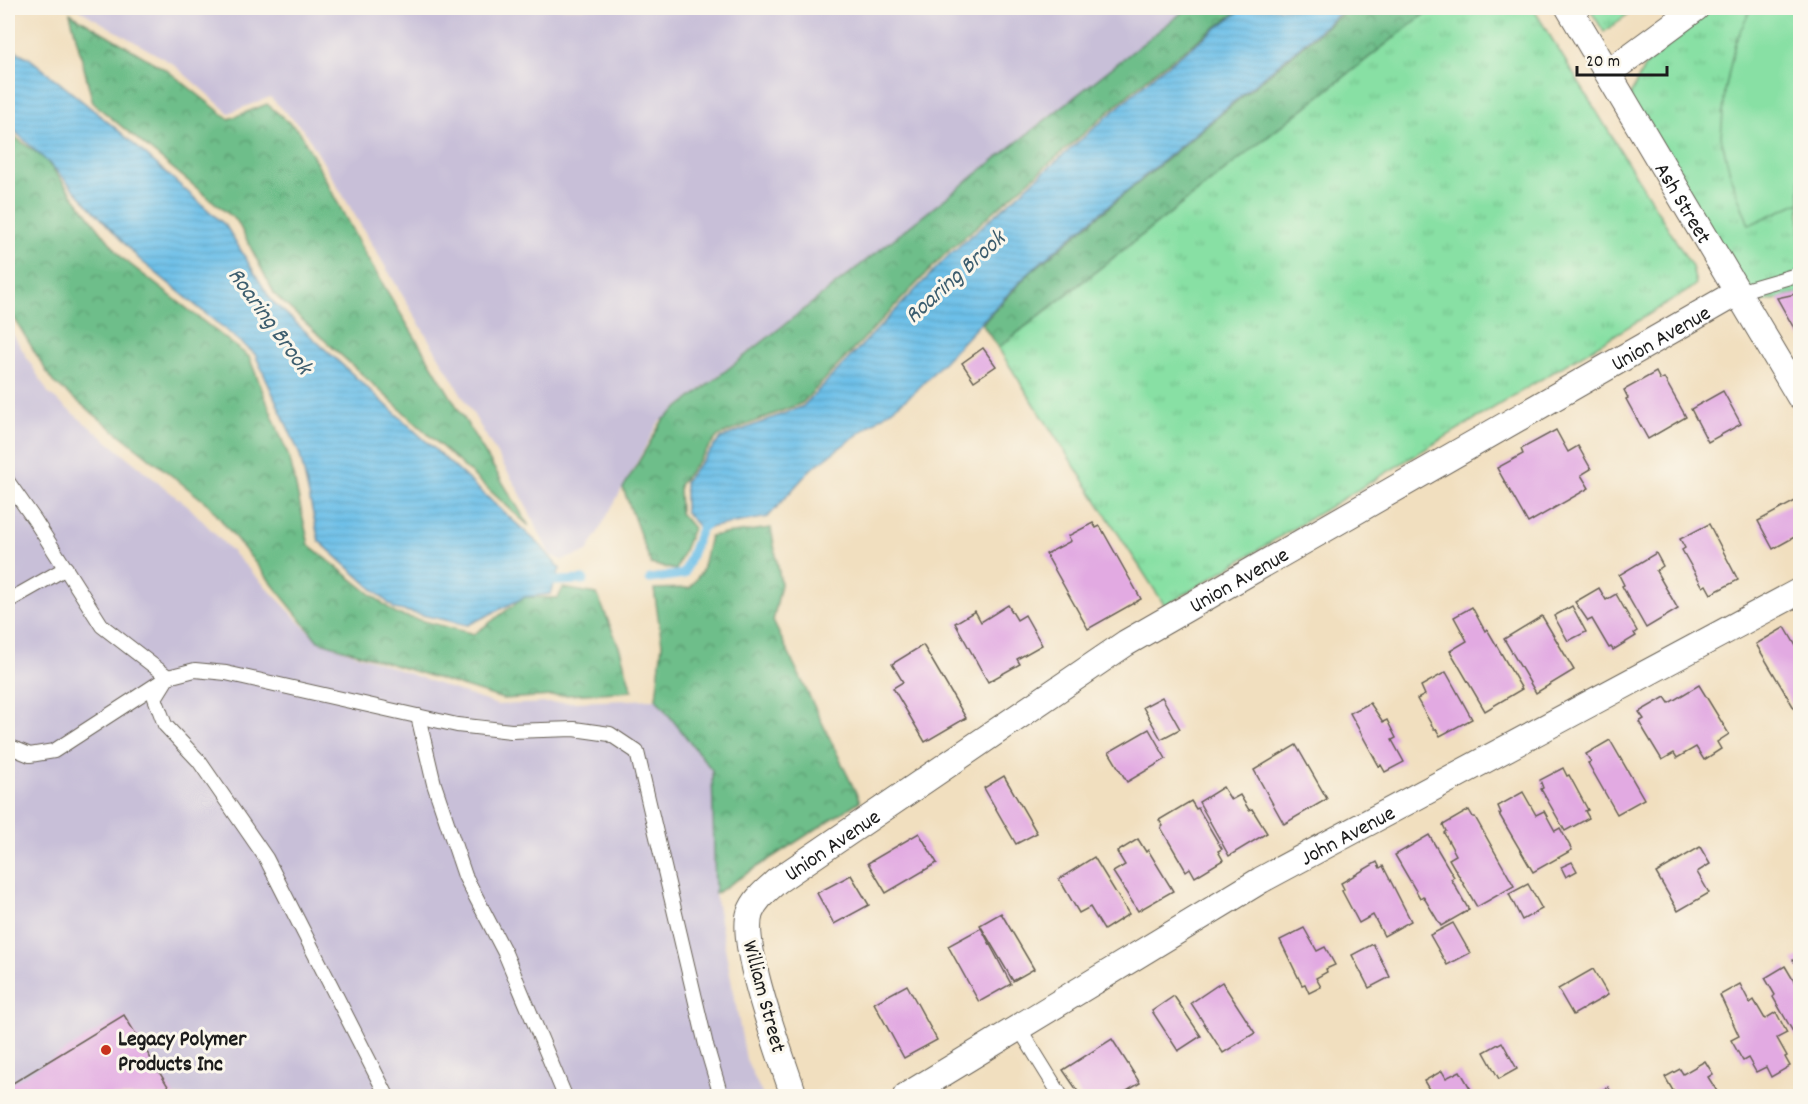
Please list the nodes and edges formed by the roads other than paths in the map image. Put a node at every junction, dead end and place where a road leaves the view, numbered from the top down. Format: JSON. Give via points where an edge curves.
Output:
{"nodes":[{"id":1,"x":1569,"y":8,"type":"edge"},
{"id":2,"x":1696,"y":8,"type":"edge"},
{"id":3,"x":1609,"y":72,"type":"junction"},
{"id":4,"x":1800,"y":274,"type":"edge"},
{"id":5,"x":1738,"y":292,"type":"junction"},
{"id":6,"x":1800,"y":397,"type":"edge"},
{"id":7,"x":8,"y":482,"type":"edge"},
{"id":8,"x":66,"y":568,"type":"junction"},
{"id":9,"x":1800,"y":591,"type":"edge"},
{"id":10,"x":8,"y":601,"type":"edge"},
{"id":11,"x":168,"y":677,"type":"junction"},
{"id":12,"x":418,"y":716,"type":"junction"},
{"id":13,"x":8,"y":746,"type":"edge"},
{"id":14,"x":759,"y":897,"type":"joint"},
{"id":15,"x":1019,"y":1028,"type":"junction"},
{"id":16,"x":387,"y":1096,"type":"edge"},
{"id":17,"x":565,"y":1096,"type":"edge"},
{"id":18,"x":721,"y":1096,"type":"edge"},
{"id":19,"x":794,"y":1096,"type":"edge"},
{"id":20,"x":906,"y":1096,"type":"edge"},
{"id":21,"x":1061,"y":1096,"type":"edge"}],
"edges":[{"from":1,"to":3,"type":"street","name":"Ash Street"},
{"from":2,"to":3,"type":"street"},
{"from":3,"to":5,"type":"street","name":"Ash Street"},
{"from":4,"to":5,"type":"lane"},
{"from":5,"to":6,"type":"street","name":"Ash Street"},
{"from":5,"to":14,"type":"street","name":"Union Avenue","via":[[1126,643]]},
{"from":7,"to":8,"type":"lane"},
{"from":8,"to":10,"type":"lane"},
{"from":8,"to":11,"type":"lane","via":[[102,626]]},
{"from":9,"to":15,"type":"street","name":"John Avenue","via":[[1261,880]]},
{"from":11,"to":12,"type":"lane","via":[[195,670],[226,674]]},
{"from":11,"to":13,"type":"lane","via":[[54,751],[30,755]]},
{"from":11,"to":16,"type":"lane","via":[[155,698],[165,725],[199,761],[266,858]]},
{"from":12,"to":17,"type":"lane","via":[[434,784],[465,876],[506,953]]},
{"from":12,"to":18,"type":"lane","via":[[511,731],[574,729],[610,734],[637,753]]},
{"from":14,"to":19,"type":"street","name":"William Street","via":[[750,913],[749,941],[755,973]]},
{"from":15,"to":20,"type":"street","name":"John Avenue"},
{"from":15,"to":21,"type":"lane"}]}
